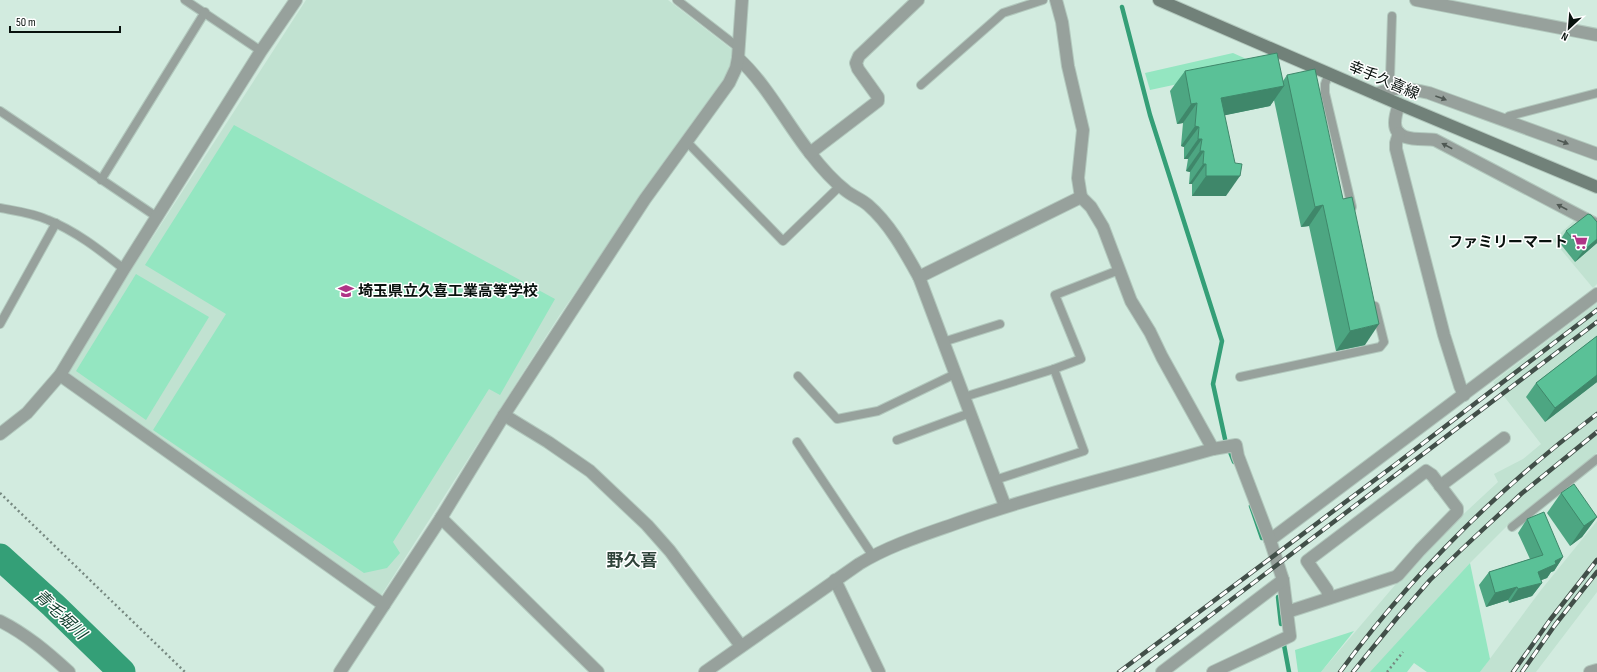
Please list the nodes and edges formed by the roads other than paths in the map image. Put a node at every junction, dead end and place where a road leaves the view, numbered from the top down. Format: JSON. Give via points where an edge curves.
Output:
{"nodes":[{"id":1,"x":186,"y":0,"type":"edge"},
{"id":2,"x":296,"y":0,"type":"edge"},
{"id":3,"x":676,"y":0,"type":"edge"},
{"id":4,"x":742,"y":0,"type":"edge"},
{"id":5,"x":918,"y":0,"type":"edge"},
{"id":6,"x":1043,"y":0,"type":"edge"},
{"id":7,"x":1056,"y":0,"type":"edge"},
{"id":8,"x":1159,"y":0,"type":"edge"},
{"id":9,"x":1416,"y":0,"type":"edge"},
{"id":10,"x":205,"y":12,"type":"junction"},
{"id":11,"x":1392,"y":16,"type":"dead end"},
{"id":12,"x":1597,"y":35,"type":"edge"},
{"id":13,"x":262,"y":51,"type":"junction"},
{"id":14,"x":738,"y":53,"type":"junction"},
{"id":15,"x":1329,"y":73,"type":"junction"},
{"id":16,"x":921,"y":84,"type":"dead end"},
{"id":17,"x":1392,"y":89,"type":"junction"},
{"id":18,"x":1597,"y":93,"type":"edge"},
{"id":19,"x":1376,"y":94,"type":"junction"},
{"id":20,"x":1399,"y":104,"type":"junction"},
{"id":21,"x":0,"y":112,"type":"edge"},
{"id":22,"x":1503,"y":121,"type":"junction"},
{"id":23,"x":1399,"y":133,"type":"junction"},
{"id":24,"x":687,"y":142,"type":"junction"},
{"id":25,"x":810,"y":153,"type":"junction"},
{"id":26,"x":1597,"y":154,"type":"edge"},
{"id":27,"x":101,"y":180,"type":"junction"},
{"id":28,"x":840,"y":186,"type":"junction"},
{"id":29,"x":1597,"y":188,"type":"edge"},
{"id":30,"x":1081,"y":197,"type":"junction"},
{"id":31,"x":0,"y":208,"type":"edge"},
{"id":32,"x":1353,"y":212,"type":"edge"},
{"id":33,"x":157,"y":217,"type":"junction"},
{"id":34,"x":56,"y":223,"type":"junction"},
{"id":35,"x":1597,"y":225,"type":"edge"},
{"id":36,"x":124,"y":268,"type":"junction"},
{"id":37,"x":1119,"y":270,"type":"junction"},
{"id":38,"x":918,"y":277,"type":"junction"},
{"id":39,"x":1597,"y":294,"type":"edge"},
{"id":40,"x":1373,"y":296,"type":"edge"},
{"id":41,"x":0,"y":324,"type":"edge"},
{"id":42,"x":1000,"y":324,"type":"dead end"},
{"id":43,"x":943,"y":342,"type":"junction"},
{"id":44,"x":1054,"y":369,"type":"junction"},
{"id":45,"x":955,"y":374,"type":"junction"},
{"id":46,"x":60,"y":375,"type":"junction"},
{"id":47,"x":798,"y":376,"type":"dead end"},
{"id":48,"x":1240,"y":377,"type":"dead end"},
{"id":49,"x":1464,"y":395,"type":"junction"},
{"id":50,"x":964,"y":398,"type":"junction"},
{"id":51,"x":970,"y":413,"type":"junction"},
{"id":52,"x":504,"y":415,"type":"junction"},
{"id":53,"x":0,"y":434,"type":"edge"},
{"id":54,"x":1504,"y":438,"type":"dead end"},
{"id":55,"x":897,"y":440,"type":"dead end"},
{"id":56,"x":796,"y":442,"type":"dead end"},
{"id":57,"x":1213,"y":450,"type":"junction"},
{"id":58,"x":1597,"y":459,"type":"edge"},
{"id":59,"x":995,"y":480,"type":"junction"},
{"id":60,"x":1440,"y":486,"type":"junction"},
{"id":61,"x":1005,"y":506,"type":"junction"},
{"id":62,"x":441,"y":518,"type":"junction"},
{"id":63,"x":1512,"y":527,"type":"dead end"},
{"id":64,"x":1270,"y":540,"type":"junction"},
{"id":65,"x":873,"y":556,"type":"junction"},
{"id":66,"x":835,"y":580,"type":"junction"},
{"id":67,"x":1282,"y":580,"type":"junction"},
{"id":68,"x":1329,"y":598,"type":"junction"},
{"id":69,"x":384,"y":605,"type":"junction"},
{"id":70,"x":1286,"y":612,"type":"junction"},
{"id":71,"x":0,"y":621,"type":"edge"},
{"id":72,"x":741,"y":646,"type":"junction"},
{"id":73,"x":1597,"y":670,"type":"edge"},
{"id":74,"x":69,"y":672,"type":"edge"},
{"id":75,"x":340,"y":672,"type":"edge"},
{"id":76,"x":598,"y":672,"type":"edge"},
{"id":77,"x":705,"y":672,"type":"edge"},
{"id":78,"x":879,"y":672,"type":"edge"},
{"id":79,"x":1162,"y":672,"type":"edge"},
{"id":80,"x":1213,"y":672,"type":"edge"},
{"id":81,"x":1590,"y":672,"type":"edge"}],
"edges":[{"from":1,"to":10,"type":"lane"},
{"from":2,"to":13,"type":"street"},
{"from":3,"to":14,"type":"lane"},
{"from":4,"to":14,"type":"street"},
{"from":5,"to":25,"type":"street","via":[[859,56],[856,63],[878,97],[878,101]]},
{"from":6,"to":16,"type":"lane","via":[[1003,13]]},
{"from":7,"to":30,"type":"street","via":[[1083,130],[1078,178]]},
{"from":8,"to":15,"type":"main road","name":"幸手久喜線"},
{"from":9,"to":12,"type":"street"},
{"from":10,"to":13,"type":"lane"},
{"from":10,"to":27,"type":"lane"},
{"from":11,"to":17,"type":"lane"},
{"from":13,"to":33,"type":"street"},
{"from":14,"to":24,"type":"street","via":[[736,68],[729,83]]},
{"from":14,"to":25,"type":"street"},
{"from":15,"to":19,"type":"main road","name":"幸手久喜線"},
{"from":15,"to":32,"type":"lane","via":[[1325,93]]},
{"from":17,"to":19,"type":"street"},
{"from":17,"to":22,"type":"street","one_way":true,"via":[[1429,93]]},
{"from":18,"to":22,"type":"lane","via":[[1509,116]]},
{"from":19,"to":20,"type":"main road","name":"幸手久喜線"},
{"from":20,"to":23,"type":"street","via":[[1395,124]]},
{"from":20,"to":29,"type":"main road","name":"幸手久喜線"},
{"from":21,"to":27,"type":"lane"},
{"from":22,"to":26,"type":"street","one_way":true},
{"from":35,"to":23,"type":"street","one_way":true,"via":[[1435,140],[1408,139]]},
{"from":23,"to":49,"type":"street","via":[[1396,149],[1444,335]]},
{"from":24,"to":28,"type":"lane","via":[[784,241]]},
{"from":24,"to":52,"type":"street","via":[[645,199]]},
{"from":25,"to":28,"type":"street"},
{"from":27,"to":33,"type":"lane"},
{"from":28,"to":38,"type":"street","via":[[868,205],[881,220],[903,250]]},
{"from":30,"to":37,"type":"street","via":[[1091,207],[1103,227]]},
{"from":30,"to":38,"type":"street"},
{"from":31,"to":34,"type":"lane"},
{"from":33,"to":36,"type":"street"},
{"from":34,"to":36,"type":"lane"},
{"from":34,"to":41,"type":"lane"},
{"from":36,"to":46,"type":"street"},
{"from":37,"to":44,"type":"lane","via":[[1055,295],[1081,359]]},
{"from":37,"to":57,"type":"street","via":[[1131,301]]},
{"from":38,"to":43,"type":"street"},
{"from":39,"to":49,"type":"street"},
{"from":40,"to":48,"type":"lane","via":[[1384,342],[1380,347]]},
{"from":42,"to":43,"type":"lane"},
{"from":43,"to":45,"type":"street"},
{"from":44,"to":50,"type":"lane"},
{"from":44,"to":59,"type":"lane","via":[[1084,451]]},
{"from":45,"to":47,"type":"lane","via":[[878,411],[837,419]]},
{"from":45,"to":50,"type":"street"},
{"from":46,"to":53,"type":"street","via":[[27,413]]},
{"from":46,"to":69,"type":"street"},
{"from":49,"to":64,"type":"street"},
{"from":50,"to":51,"type":"street"},
{"from":51,"to":55,"type":"lane"},
{"from":51,"to":59,"type":"street"},
{"from":52,"to":62,"type":"street"},
{"from":52,"to":72,"type":"street","via":[[590,471],[647,525],[670,551]]},
{"from":54,"to":60,"type":"street"},
{"from":56,"to":65,"type":"lane"},
{"from":57,"to":61,"type":"street"},
{"from":57,"to":64,"type":"street","via":[[1236,445]]},
{"from":58,"to":63,"type":"lane"},
{"from":59,"to":61,"type":"street"},
{"from":60,"to":68,"type":"street","via":[[1458,508],[1457,512],[1398,575]]},
{"from":60,"to":68,"type":"street","via":[[1426,471],[1308,561],[1327,590]]},
{"from":61,"to":65,"type":"street"},
{"from":62,"to":69,"type":"street"},
{"from":62,"to":76,"type":"street"},
{"from":64,"to":67,"type":"street"},
{"from":65,"to":66,"type":"street"},
{"from":66,"to":72,"type":"street"},
{"from":66,"to":78,"type":"street"},
{"from":67,"to":70,"type":"street"},
{"from":67,"to":79,"type":"street"},
{"from":68,"to":70,"type":"street"},
{"from":69,"to":75,"type":"street"},
{"from":70,"to":80,"type":"street","via":[[1290,636]]},
{"from":71,"to":74,"type":"street","via":[[25,635]]},
{"from":72,"to":77,"type":"street"},
{"from":73,"to":81,"type":"street"}]}
